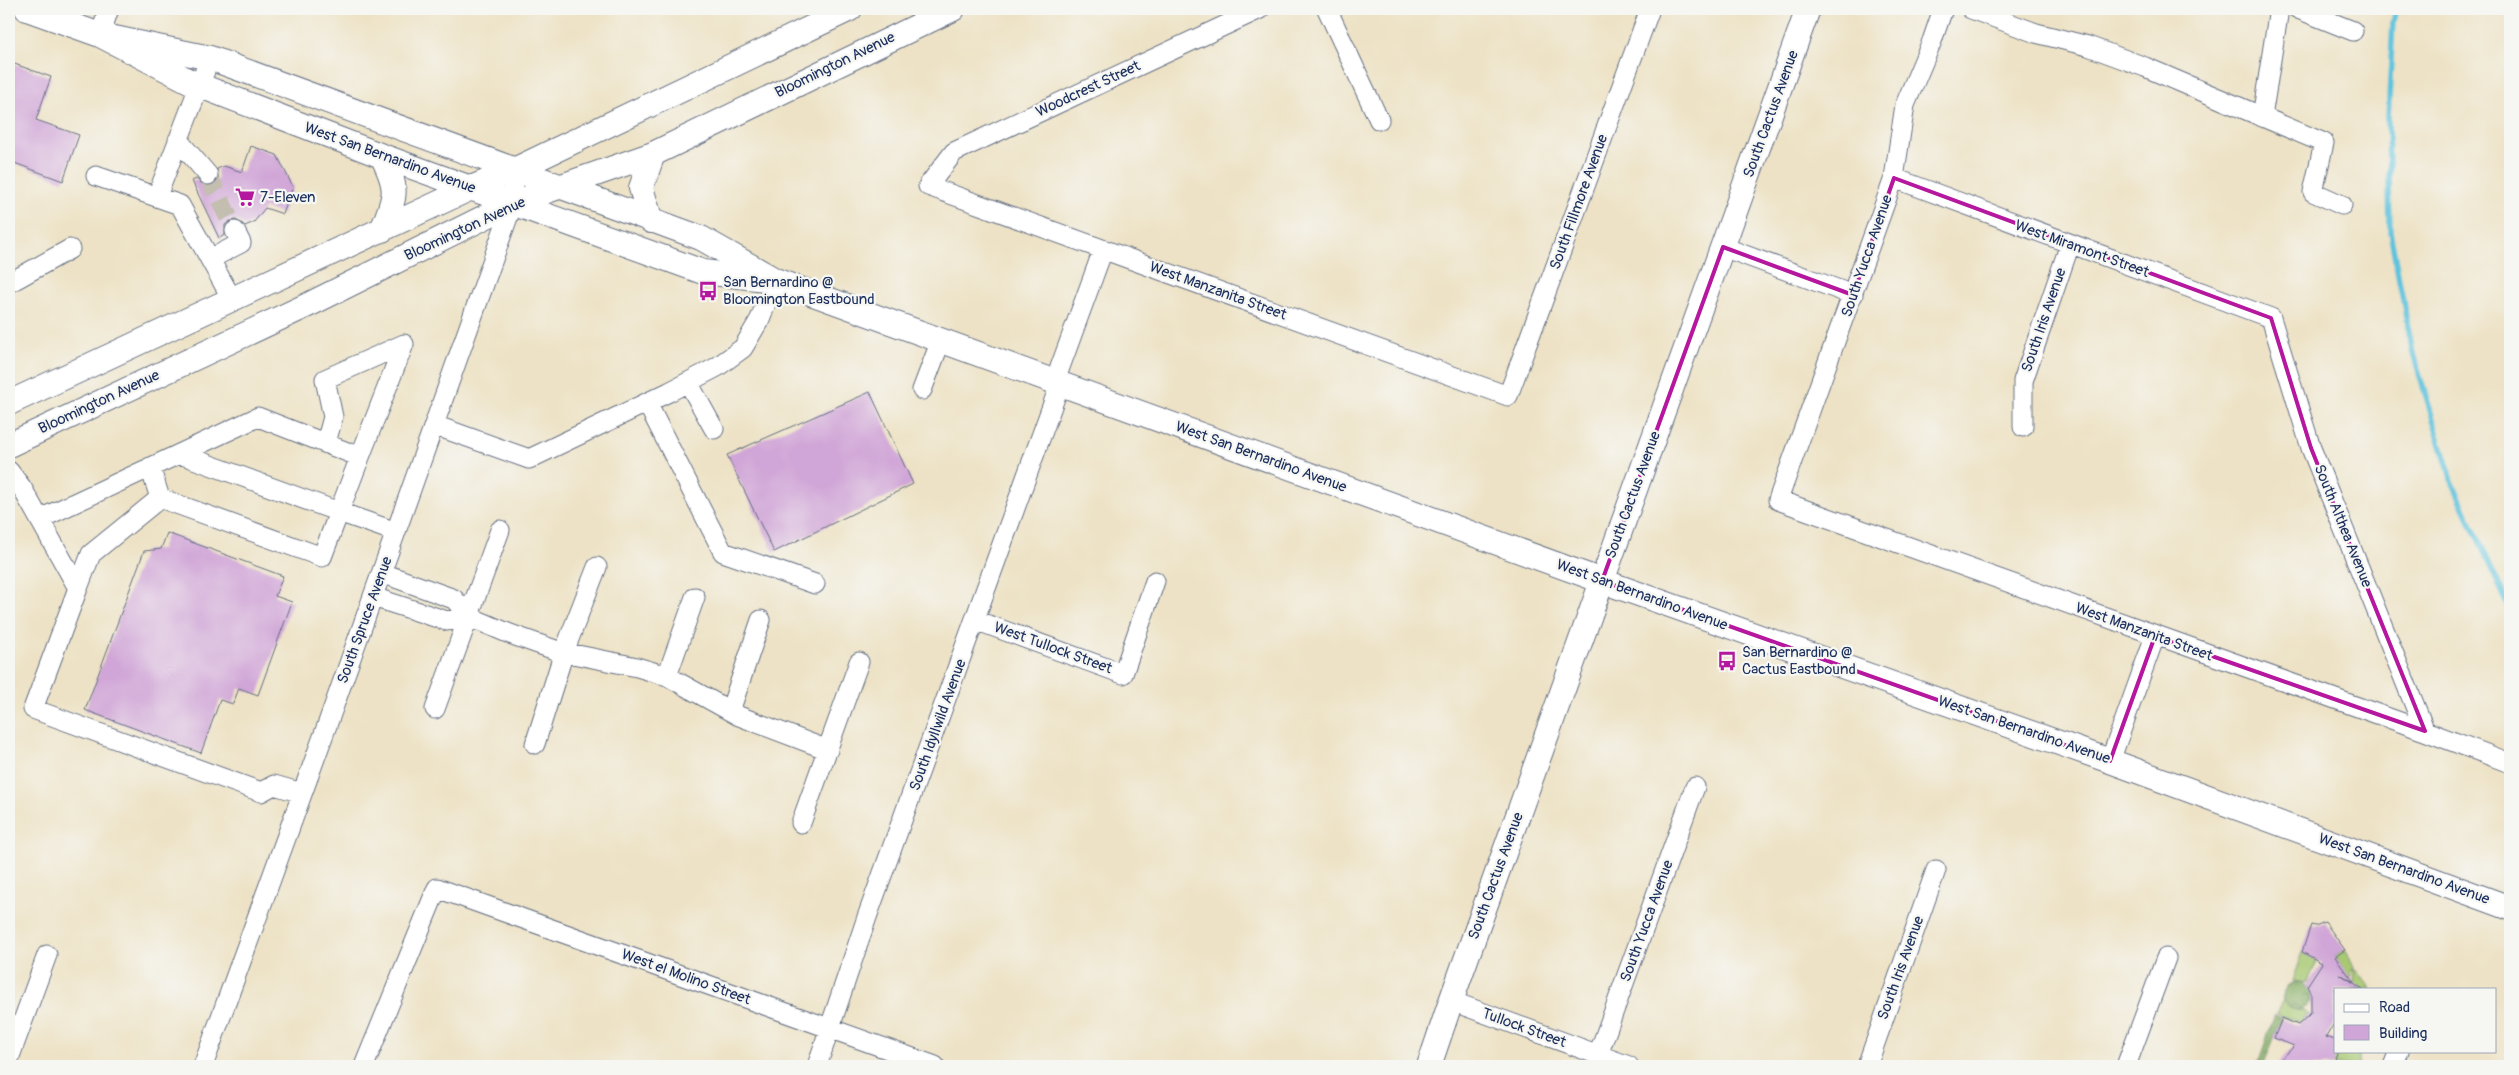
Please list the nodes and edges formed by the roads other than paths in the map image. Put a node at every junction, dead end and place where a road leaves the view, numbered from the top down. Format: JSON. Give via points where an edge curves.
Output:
{"nodes":[{"id":1,"x":27,"y":9,"type":"edge"},
{"id":2,"x":109,"y":9,"type":"edge"},
{"id":3,"x":850,"y":9,"type":"edge"},
{"id":4,"x":952,"y":9,"type":"edge"},
{"id":5,"x":1260,"y":9,"type":"edge"},
{"id":6,"x":1327,"y":9,"type":"edge"},
{"id":7,"x":1650,"y":9,"type":"edge"},
{"id":8,"x":1808,"y":9,"type":"edge"},
{"id":9,"x":1943,"y":9,"type":"edge"},
{"id":10,"x":1971,"y":9,"type":"edge"},
{"id":11,"x":2279,"y":9,"type":"edge"},
{"id":12,"x":2298,"y":9,"type":"edge"},
{"id":13,"x":2353,"y":31,"type":"dead end"},
{"id":14,"x":100,"y":35,"type":"junction"},
{"id":15,"x":210,"y":58,"type":"junction"},
{"id":16,"x":199,"y":85,"type":"junction"},
{"id":17,"x":2262,"y":117,"type":"junction"},
{"id":18,"x":1379,"y":120,"type":"dead end"},
{"id":19,"x":178,"y":140,"type":"junction"},
{"id":20,"x":653,"y":154,"type":"junction"},
{"id":21,"x":382,"y":156,"type":"junction"},
{"id":22,"x":514,"y":170,"type":"junction"},
{"id":23,"x":208,"y":175,"type":"tunnel mouth"},
{"id":24,"x":96,"y":176,"type":"dead end"},
{"id":25,"x":1894,"y":178,"type":"junction"},
{"id":26,"x":928,"y":186,"type":"joint"},
{"id":27,"x":471,"y":188,"type":"junction"},
{"id":28,"x":563,"y":188,"type":"junction"},
{"id":29,"x":156,"y":196,"type":"junction"},
{"id":30,"x":513,"y":203,"type":"junction"},
{"id":31,"x":2342,"y":205,"type":"dead end"},
{"id":32,"x":651,"y":221,"type":"junction"},
{"id":33,"x":382,"y":230,"type":"junction"},
{"id":34,"x":235,"y":231,"type":"tunnel mouth"},
{"id":35,"x":2070,"y":244,"type":"junction"},
{"id":36,"x":1723,"y":247,"type":"junction"},
{"id":37,"x":70,"y":249,"type":"dead end"},
{"id":38,"x":1103,"y":250,"type":"junction"},
{"id":39,"x":210,"y":259,"type":"junction"},
{"id":40,"x":775,"y":280,"type":"junction"},
{"id":41,"x":9,"y":283,"type":"edge"},
{"id":42,"x":1854,"y":295,"type":"junction"},
{"id":43,"x":233,"y":300,"type":"junction"},
{"id":44,"x":2271,"y":318,"type":"joint"},
{"id":45,"x":942,"y":340,"type":"junction"},
{"id":46,"x":688,"y":382,"type":"junction"},
{"id":47,"x":1057,"y":382,"type":"junction"},
{"id":48,"x":922,"y":390,"type":"dead end"},
{"id":49,"x":1508,"y":396,"type":"joint"},
{"id":50,"x":9,"y":403,"type":"edge"},
{"id":51,"x":648,"y":403,"type":"junction"},
{"id":52,"x":434,"y":425,"type":"junction"},
{"id":53,"x":2023,"y":427,"type":"dead end"},
{"id":54,"x":714,"y":428,"type":"dead end"},
{"id":55,"x":9,"y":444,"type":"edge"},
{"id":56,"x":326,"y":444,"type":"junction"},
{"id":57,"x":180,"y":454,"type":"junction"},
{"id":58,"x":360,"y":457,"type":"junction"},
{"id":59,"x":150,"y":467,"type":"junction"},
{"id":60,"x":9,"y":470,"type":"edge"},
{"id":61,"x":160,"y":498,"type":"junction"},
{"id":62,"x":1778,"y":500,"type":"joint"},
{"id":63,"x":339,"y":512,"type":"junction"},
{"id":64,"x":40,"y":519,"type":"junction"},
{"id":65,"x":500,"y":530,"type":"dead end"},
{"id":66,"x":396,"y":532,"type":"junction"},
{"id":67,"x":597,"y":567,"type":"dead end"},
{"id":68,"x":382,"y":573,"type":"junction"},
{"id":69,"x":1155,"y":581,"type":"dead end"},
{"id":70,"x":1602,"y":581,"type":"junction"},
{"id":71,"x":814,"y":584,"type":"dead end"},
{"id":72,"x":78,"y":588,"type":"junction"},
{"id":73,"x":373,"y":597,"type":"junction"},
{"id":74,"x":695,"y":597,"type":"dead end"},
{"id":75,"x":470,"y":616,"type":"junction"},
{"id":76,"x":761,"y":620,"type":"dead end"},
{"id":77,"x":976,"y":620,"type":"junction"},
{"id":78,"x":2155,"y":636,"type":"junction"},
{"id":79,"x":564,"y":652,"type":"junction"},
{"id":80,"x":859,"y":662,"type":"dead end"},
{"id":81,"x":667,"y":676,"type":"junction"},
{"id":82,"x":435,"y":710,"type":"dead end"},
{"id":83,"x":730,"y":711,"type":"junction"},
{"id":84,"x":2425,"y":731,"type":"junction"},
{"id":85,"x":535,"y":744,"type":"dead end"},
{"id":86,"x":828,"y":750,"type":"junction"},
{"id":87,"x":2110,"y":761,"type":"junction"},
{"id":88,"x":2510,"y":764,"type":"edge"},
{"id":89,"x":1695,"y":788,"type":"dead end"},
{"id":90,"x":302,"y":793,"type":"junction"},
{"id":91,"x":801,"y":823,"type":"dead end"},
{"id":92,"x":1936,"y":870,"type":"dead end"},
{"id":93,"x":2510,"y":908,"type":"edge"},
{"id":94,"x":47,"y":955,"type":"dead end"},
{"id":95,"x":2166,"y":958,"type":"dead end"},
{"id":96,"x":1451,"y":1001,"type":"junction"},
{"id":97,"x":831,"y":1030,"type":"junction"},
{"id":98,"x":2399,"y":1052,"type":"edge"},
{"id":99,"x":1598,"y":1055,"type":"junction"},
{"id":100,"x":9,"y":1059,"type":"edge"},
{"id":101,"x":203,"y":1066,"type":"edge"},
{"id":102,"x":364,"y":1066,"type":"edge"},
{"id":103,"x":817,"y":1066,"type":"edge"},
{"id":104,"x":935,"y":1066,"type":"edge"},
{"id":105,"x":1429,"y":1066,"type":"edge"},
{"id":106,"x":1630,"y":1066,"type":"edge"},
{"id":107,"x":1866,"y":1066,"type":"edge"},
{"id":108,"x":2126,"y":1066,"type":"edge"},
{"id":109,"x":2393,"y":1066,"type":"edge"}],
"edges":[{"from":1,"to":14,"type":"main road","name":"West San Bernardino Avenue"},
{"from":2,"to":14,"type":"street"},
{"from":3,"to":22,"type":"main road"},
{"from":4,"to":20,"type":"main road","name":"Bloomington Avenue"},
{"from":5,"to":26,"type":"street","name":"Woodcrest Street","via":[[954,152]]},
{"from":6,"to":18,"type":"street"},
{"from":7,"to":49,"type":"street","name":"South Fillmore Avenue"},
{"from":8,"to":36,"type":"main road","name":"South Cactus Avenue"},
{"from":9,"to":25,"type":"street","name":"South Yucca Avenue","via":[[1906,105]]},
{"from":10,"to":17,"type":"street","via":[[2036,33],[2088,46]]},
{"from":11,"to":17,"type":"street"},
{"from":12,"to":13,"type":"street"},
{"from":14,"to":15,"type":"main road","name":"West San Bernardino Avenue"},
{"from":14,"to":16,"type":"main road","name":"West San Bernardino Avenue"},
{"from":15,"to":16,"type":"street"},
{"from":15,"to":22,"type":"main road","name":"West San Bernardino Avenue"},
{"from":16,"to":19,"type":"street"},
{"from":16,"to":21,"type":"main road","name":"West San Bernardino Avenue"},
{"from":17,"to":31,"type":"street","via":[[2324,143],[2313,192]]},
{"from":19,"to":23,"type":"street"},
{"from":19,"to":29,"type":"street"},
{"from":20,"to":28,"type":"main road","name":"Bloomington Avenue"},
{"from":20,"to":32,"type":"main road","via":[[641,188]]},
{"from":21,"to":27,"type":"main road","name":"West San Bernardino Avenue"},
{"from":21,"to":33,"type":"main road","via":[[393,178],[394,192]]},
{"from":22,"to":27,"type":"main road"},
{"from":22,"to":28,"type":"main road","name":"West San Bernardino Avenue"},
{"from":22,"to":30,"type":"street","name":"South Spruce Avenue"},
{"from":24,"to":29,"type":"street"},
{"from":25,"to":35,"type":"street","name":"West Miramont Street"},
{"from":25,"to":42,"type":"street","name":"South Yucca Avenue"},
{"from":26,"to":38,"type":"street","name":"West Manzanita Street"},
{"from":27,"to":30,"type":"main road","name":"West San Bernardino Avenue"},
{"from":27,"to":33,"type":"main road"},
{"from":28,"to":30,"type":"main road","name":"Bloomington Avenue"},
{"from":28,"to":32,"type":"main road","name":"West San Bernardino Avenue"},
{"from":29,"to":39,"type":"street","via":[[180,206]]},
{"from":30,"to":40,"type":"main road","name":"West San Bernardino Avenue","via":[[703,272]]},
{"from":30,"to":52,"type":"street","name":"South Spruce Avenue"},
{"from":30,"to":55,"type":"main road","name":"Bloomington Avenue","via":[[310,304]]},
{"from":32,"to":40,"type":"main road","name":"West San Bernardino Avenue","via":[[701,238]]},
{"from":33,"to":43,"type":"main road"},
{"from":34,"to":39,"type":"street","via":[[240,243]]},
{"from":35,"to":44,"type":"street","name":"West Miramont Street"},
{"from":35,"to":53,"type":"street","name":"South Iris Avenue","via":[[2023,381]]},
{"from":36,"to":42,"type":"street"},
{"from":36,"to":70,"type":"main road","name":"South Cactus Avenue"},
{"from":37,"to":41,"type":"street"},
{"from":38,"to":47,"type":"street","name":"South Idyllwild Avenue"},
{"from":38,"to":49,"type":"street","name":"West Manzanita Street"},
{"from":39,"to":43,"type":"street"},
{"from":40,"to":45,"type":"main road","name":"West San Bernardino Avenue"},
{"from":40,"to":46,"type":"street","via":[[760,319],[743,348]]},
{"from":42,"to":62,"type":"street","name":"South Yucca Avenue"},
{"from":43,"to":50,"type":"main road"},
{"from":44,"to":84,"type":"street","name":"South Althea Avenue","via":[[2312,448]]},
{"from":45,"to":47,"type":"main road","name":"West San Bernardino Avenue"},
{"from":45,"to":48,"type":"street"},
{"from":46,"to":51,"type":"street"},
{"from":46,"to":54,"type":"street"},
{"from":47,"to":70,"type":"main road","name":"West San Bernardino Avenue"},
{"from":47,"to":77,"type":"street","name":"South Idyllwild Avenue"},
{"from":51,"to":52,"type":"street","via":[[529,459]]},
{"from":51,"to":71,"type":"street","via":[[723,552]]},
{"from":52,"to":66,"type":"street","name":"South Spruce Avenue"},
{"from":56,"to":57,"type":"street","via":[[258,417]]},
{"from":56,"to":58,"type":"street"},
{"from":56,"to":58,"type":"street","via":[[333,417],[325,379],[404,344]]},
{"from":57,"to":59,"type":"street"},
{"from":57,"to":63,"type":"street"},
{"from":58,"to":63,"type":"street"},
{"from":59,"to":61,"type":"street"},
{"from":59,"to":64,"type":"street"},
{"from":60,"to":64,"type":"street"},
{"from":61,"to":63,"type":"street","via":[[322,557]]},
{"from":61,"to":72,"type":"street","via":[[91,554]]},
{"from":62,"to":78,"type":"street","name":"West Manzanita Street"},
{"from":63,"to":66,"type":"street"},
{"from":64,"to":72,"type":"street"},
{"from":65,"to":75,"type":"street"},
{"from":66,"to":68,"type":"street","name":"South Spruce Avenue"},
{"from":67,"to":79,"type":"street"},
{"from":68,"to":73,"type":"street","name":"South Spruce Avenue"},
{"from":68,"to":75,"type":"street","via":[[454,599]]},
{"from":69,"to":77,"type":"street","name":"West Tullock Street","via":[[1123,674]]},
{"from":70,"to":87,"type":"main road","name":"West San Bernardino Avenue"},
{"from":70,"to":96,"type":"main road","name":"South Cactus Avenue"},
{"from":72,"to":90,"type":"street","via":[[33,708],[262,792],[274,785]]},
{"from":73,"to":75,"type":"street","via":[[447,621]]},
{"from":73,"to":90,"type":"street","name":"South Spruce Avenue"},
{"from":74,"to":81,"type":"street"},
{"from":75,"to":79,"type":"street","via":[[510,634]]},
{"from":75,"to":82,"type":"street"},
{"from":76,"to":83,"type":"street"},
{"from":77,"to":97,"type":"street","name":"South Idyllwild Avenue","via":[[867,917]]},
{"from":78,"to":84,"type":"street","name":"West Manzanita Street"},
{"from":78,"to":87,"type":"street"},
{"from":79,"to":81,"type":"street"},
{"from":79,"to":85,"type":"street"},
{"from":80,"to":86,"type":"street"},
{"from":81,"to":83,"type":"street"},
{"from":83,"to":86,"type":"street"},
{"from":84,"to":88,"type":"street","name":"West Manzanita Street"},
{"from":86,"to":91,"type":"street"},
{"from":87,"to":93,"type":"main road","name":"West San Bernardino Avenue"},
{"from":89,"to":99,"type":"street","name":"South Yucca Avenue"},
{"from":90,"to":101,"type":"street","name":"South Spruce Avenue"},
{"from":92,"to":107,"type":"street","name":"South Iris Avenue"},
{"from":94,"to":100,"type":"street"},
{"from":95,"to":108,"type":"street"},
{"from":96,"to":99,"type":"street","name":"Tullock Street"},
{"from":96,"to":105,"type":"main road","name":"South Cactus Avenue"},
{"from":97,"to":102,"type":"street","name":"West el Molino Street","via":[[437,888]]},
{"from":97,"to":103,"type":"street","name":"South Idyllwild Avenue"},
{"from":97,"to":104,"type":"street","name":"West el Molino Street"},
{"from":98,"to":109,"type":"street"},
{"from":99,"to":106,"type":"street"}]}
